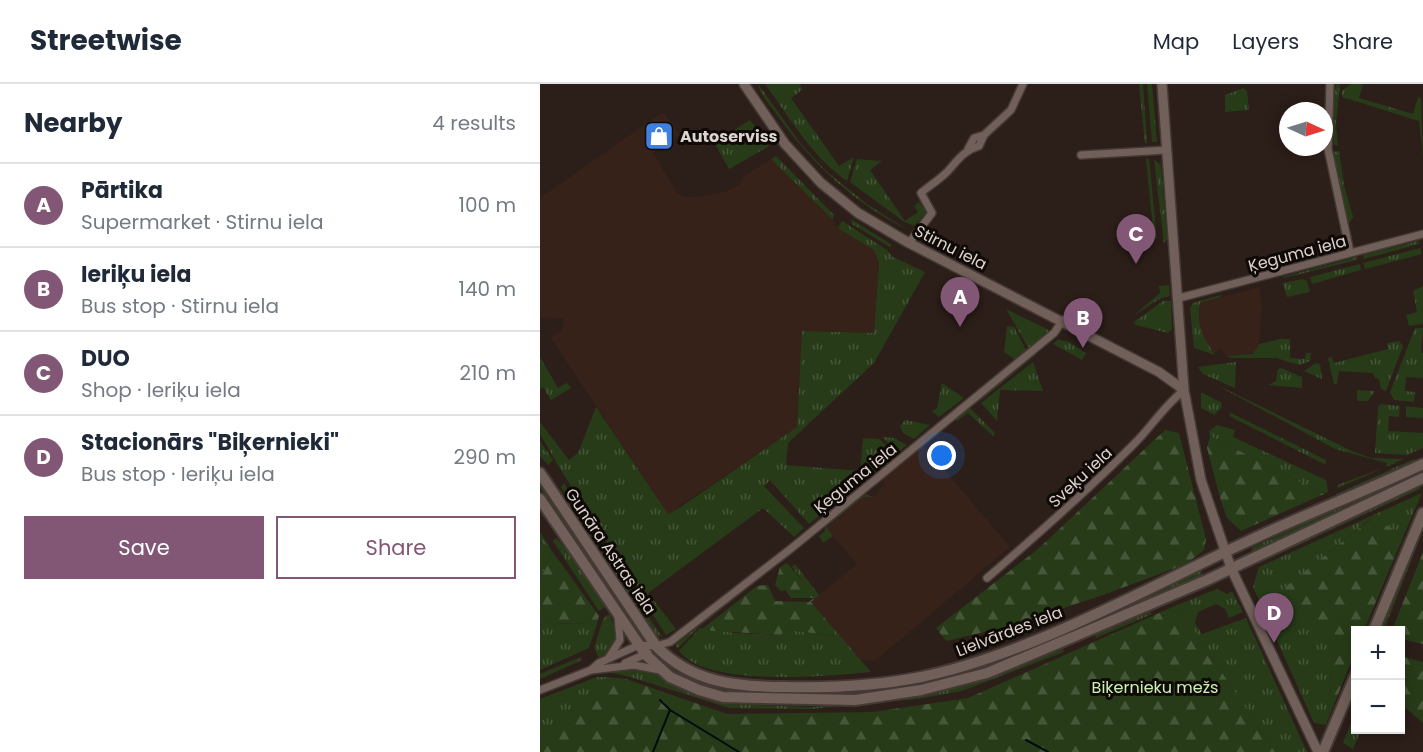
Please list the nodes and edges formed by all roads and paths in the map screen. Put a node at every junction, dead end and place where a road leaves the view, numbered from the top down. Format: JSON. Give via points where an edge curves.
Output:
{"nodes":[{"id":1,"x":744,"y":84,"type":"edge"},
{"id":2,"x":1023,"y":84,"type":"edge"},
{"id":3,"x":1162,"y":84,"type":"edge"},
{"id":4,"x":1330,"y":84,"type":"edge"},
{"id":5,"x":1167,"y":150,"type":"junction"},
{"id":6,"x":1081,"y":155,"type":"dead end"},
{"id":7,"x":1423,"y":234,"type":"edge"},
{"id":8,"x":909,"y":243,"type":"junction"},
{"id":9,"x":1350,"y":252,"type":"junction"},
{"id":10,"x":1179,"y":298,"type":"junction"},
{"id":11,"x":1063,"y":320,"type":"junction"},
{"id":12,"x":1184,"y":390,"type":"junction"},
{"id":13,"x":1423,"y":464,"type":"edge"},
{"id":14,"x":540,"y":473,"type":"edge"},
{"id":15,"x":1423,"y":478,"type":"edge"},
{"id":16,"x":540,"y":499,"type":"edge"},
{"id":17,"x":1423,"y":513,"type":"edge"},
{"id":18,"x":1225,"y":552,"type":"junction"},
{"id":19,"x":602,"y":565,"type":"junction"},
{"id":20,"x":1231,"y":567,"type":"junction"},
{"id":21,"x":590,"y":574,"type":"junction"},
{"id":22,"x":987,"y":578,"type":"dead end"},
{"id":23,"x":618,"y":615,"type":"junction"},
{"id":24,"x":1376,"y":626,"type":"edge"},
{"id":25,"x":639,"y":645,"type":"junction"},
{"id":26,"x":656,"y":646,"type":"junction"},
{"id":27,"x":646,"y":655,"type":"junction"},
{"id":28,"x":608,"y":660,"type":"junction"},
{"id":29,"x":618,"y":666,"type":"junction"},
{"id":30,"x":591,"y":670,"type":"junction"},
{"id":31,"x":660,"y":670,"type":"junction"},
{"id":32,"x":1353,"y":680,"type":"edge"},
{"id":33,"x":540,"y":690,"type":"edge"},
{"id":34,"x":1318,"y":752,"type":"edge"},
{"id":35,"x":1323,"y":752,"type":"edge"}],
"edges":[{"from":1,"to":8,"type":"street","name":"Stirnu iela","via":[[784,144],[821,183],[858,213]]},
{"from":2,"to":8,"type":"street","via":[[1011,110],[984,135],[974,138],[968,149],[921,193],[932,213]]},
{"from":3,"to":5,"type":"street"},
{"from":4,"to":9,"type":"street","via":[[1328,149]]},
{"from":5,"to":6,"type":"street"},
{"from":5,"to":10,"type":"street"},
{"from":7,"to":9,"type":"street","name":"Ķeguma iela"},
{"from":8,"to":11,"type":"street","name":"Stirnu iela"},
{"from":9,"to":10,"type":"street","name":"Ķeguma iela"},
{"from":10,"to":12,"type":"street"},
{"from":11,"to":12,"type":"street","name":"Stirnu iela","via":[[1159,372]]},
{"from":11,"to":26,"type":"street","name":"Ķeguma iela","via":[[1054,333],[793,547],[670,642]]},
{"from":12,"to":18,"type":"street","via":[[1202,480]]},
{"from":12,"to":22,"type":"street","name":"Sveķu iela","via":[[1167,403],[1137,442]]},
{"from":13,"to":18,"type":"main road","name":"Lielvārdes iela"},
{"from":14,"to":19,"type":"main road","name":"Gunāra Astras iela"},
{"from":15,"to":20,"type":"main road","name":"Lielvārdes iela"},
{"from":16,"to":21,"type":"main road","name":"Gunāra Astras iela"},
{"from":17,"to":24,"type":"main road"},
{"from":18,"to":20,"type":"street"},
{"from":18,"to":26,"type":"main road","name":"Lielvārdes iela","via":[[1032,641],[922,676],[831,688],[734,684],[710,681],[688,671]]},
{"from":19,"to":21,"type":"main road"},
{"from":19,"to":26,"type":"main road","name":"Gunāra Astras iela"},
{"from":20,"to":31,"type":"main road","name":"Lielvārdes iela","via":[[987,672],[921,690],[855,700],[723,698]]},
{"from":20,"to":34,"type":"street"},
{"from":21,"to":23,"type":"main road","name":"Gunāra Astras iela"},
{"from":23,"to":25,"type":"main road","name":"Gunāra Astras iela"},
{"from":23,"to":28,"type":"street","name":"Gunāra Astras iela","via":[[620,640]]},
{"from":25,"to":26,"type":"street","name":"Lielvārdes iela"},
{"from":25,"to":27,"type":"main road","name":"Gunāra Astras iela"},
{"from":25,"to":28,"type":"street","name":"Lielvārdes iela"},
{"from":26,"to":27,"type":"street","name":"Ķeguma iela"},
{"from":27,"to":29,"type":"street"},
{"from":27,"to":31,"type":"main road","name":"Lielvārdes iela"},
{"from":28,"to":30,"type":"street","name":"Lielvārdes iela"},
{"from":29,"to":30,"type":"street","name":"Lielvārdes iela"},
{"from":29,"to":31,"type":"street","name":"Lielvārdes iela"},
{"from":30,"to":33,"type":"street","name":"Lielvārdes iela"},
{"from":32,"to":35,"type":"main road"}]}
